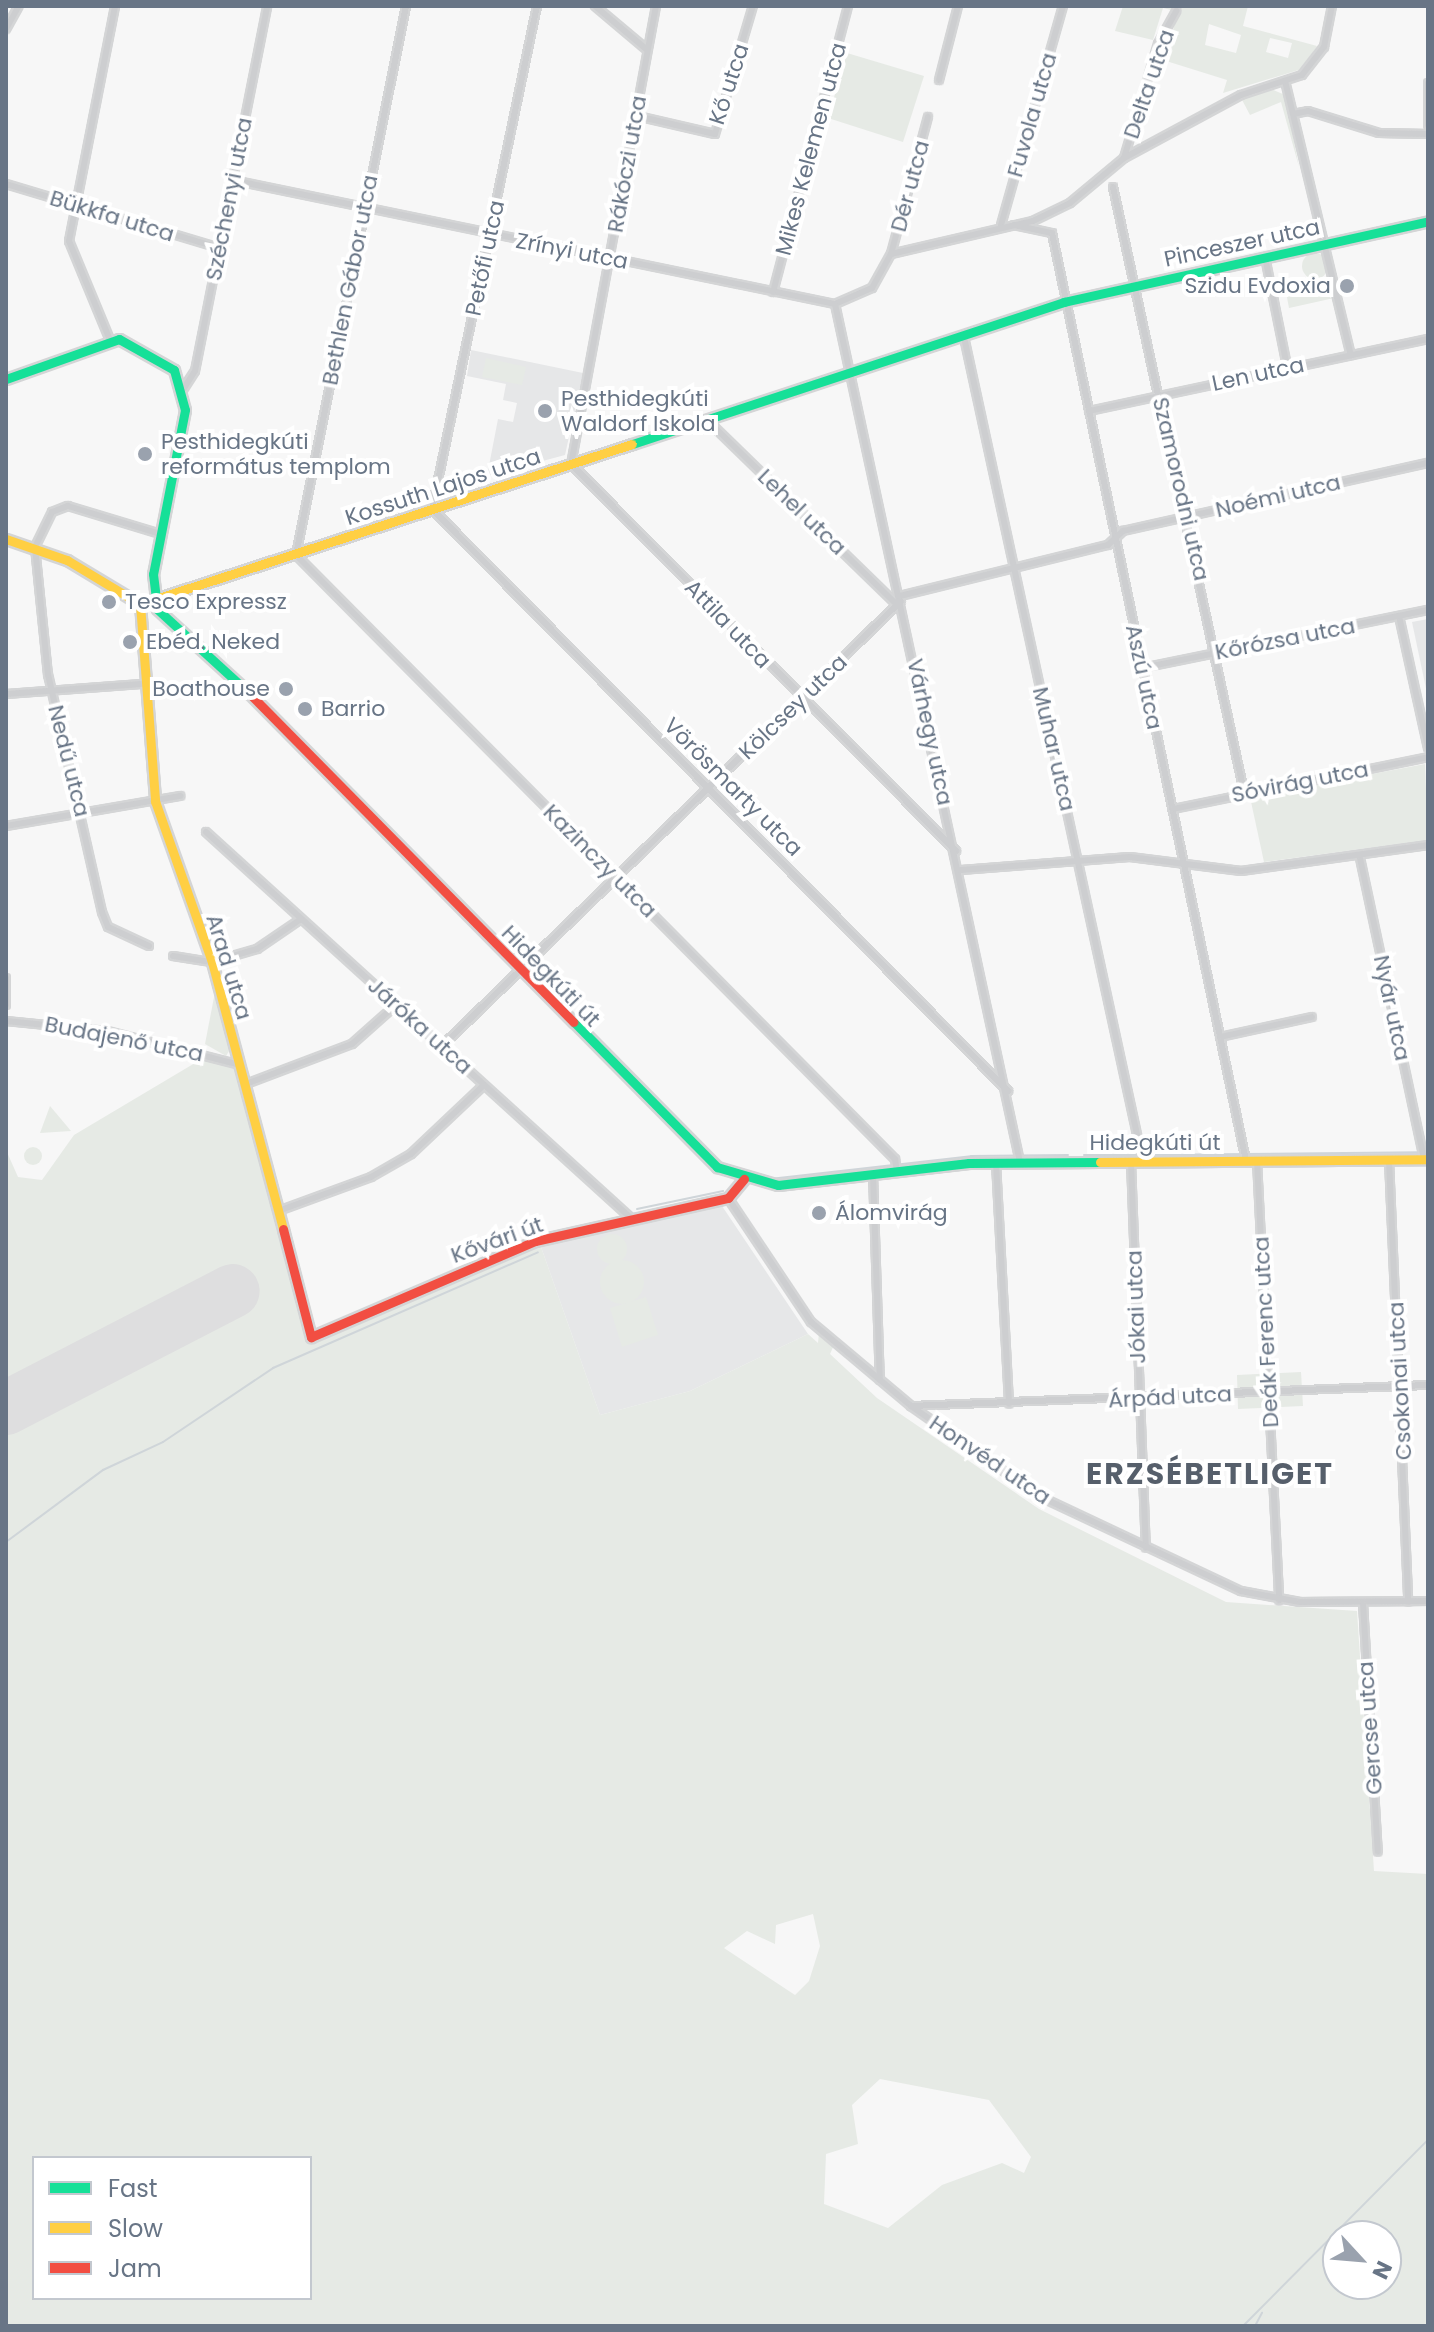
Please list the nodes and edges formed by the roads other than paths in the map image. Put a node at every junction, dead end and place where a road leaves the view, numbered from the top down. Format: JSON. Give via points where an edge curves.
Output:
{"nodes":[{"id":1,"x":19,"y":6,"type":"edge"},
{"id":2,"x":115,"y":6,"type":"edge"},
{"id":3,"x":267,"y":6,"type":"edge"},
{"id":4,"x":406,"y":6,"type":"edge"},
{"id":5,"x":537,"y":6,"type":"edge"},
{"id":6,"x":595,"y":6,"type":"edge"},
{"id":7,"x":656,"y":6,"type":"edge"},
{"id":8,"x":753,"y":6,"type":"edge"},
{"id":9,"x":848,"y":6,"type":"edge"},
{"id":10,"x":958,"y":6,"type":"edge"},
{"id":11,"x":1063,"y":6,"type":"edge"},
{"id":12,"x":1332,"y":6,"type":"edge"},
{"id":13,"x":1176,"y":11,"type":"dead end"},
{"id":14,"x":6,"y":29,"type":"edge"},
{"id":15,"x":646,"y":49,"type":"junction"},
{"id":16,"x":939,"y":80,"type":"dead end"},
{"id":17,"x":1285,"y":81,"type":"junction"},
{"id":18,"x":1428,"y":83,"type":"edge"},
{"id":19,"x":1293,"y":114,"type":"junction"},
{"id":20,"x":637,"y":116,"type":"junction"},
{"id":21,"x":928,"y":117,"type":"dead end"},
{"id":22,"x":1428,"y":125,"type":"edge"},
{"id":23,"x":1428,"y":134,"type":"edge"},
{"id":24,"x":1124,"y":158,"type":"junction"},
{"id":25,"x":232,"y":180,"type":"junction"},
{"id":26,"x":6,"y":184,"type":"edge"},
{"id":27,"x":1113,"y":187,"type":"dead end"},
{"id":28,"x":76,"y":205,"type":"junction"},
{"id":29,"x":364,"y":208,"type":"junction"},
{"id":30,"x":1428,"y":221,"type":"edge"},
{"id":31,"x":1001,"y":225,"type":"junction"},
{"id":32,"x":1014,"y":225,"type":"junction"},
{"id":33,"x":490,"y":235,"type":"junction"},
{"id":34,"x":1323,"y":242,"type":"junction"},
{"id":35,"x":219,"y":248,"type":"junction"},
{"id":36,"x":891,"y":254,"type":"junction"},
{"id":37,"x":1265,"y":257,"type":"junction"},
{"id":38,"x":611,"y":258,"type":"junction"},
{"id":39,"x":1134,"y":285,"type":"junction"},
{"id":40,"x":773,"y":292,"type":"junction"},
{"id":41,"x":1064,"y":302,"type":"junction"},
{"id":42,"x":835,"y":304,"type":"junction"},
{"id":43,"x":964,"y":337,"type":"junction"},
{"id":44,"x":1428,"y":339,"type":"edge"},
{"id":45,"x":110,"y":340,"type":"junction"},
{"id":46,"x":1351,"y":355,"type":"junction"},
{"id":47,"x":1287,"y":366,"type":"junction"},
{"id":48,"x":852,"y":374,"type":"junction"},
{"id":49,"x":6,"y":379,"type":"edge"},
{"id":50,"x":184,"y":388,"type":"junction"},
{"id":51,"x":1160,"y":395,"type":"junction"},
{"id":52,"x":1089,"y":411,"type":"junction"},
{"id":53,"x":707,"y":420,"type":"junction"},
{"id":54,"x":1428,"y":463,"type":"edge"},
{"id":55,"x":571,"y":464,"type":"junction"},
{"id":56,"x":434,"y":510,"type":"junction"},
{"id":57,"x":1187,"y":516,"type":"junction"},
{"id":58,"x":161,"y":534,"type":"junction"},
{"id":59,"x":1115,"y":538,"type":"junction"},
{"id":60,"x":6,"y":539,"type":"edge"},
{"id":61,"x":35,"y":547,"type":"junction"},
{"id":62,"x":296,"y":555,"type":"junction"},
{"id":63,"x":1014,"y":570,"type":"junction"},
{"id":64,"x":153,"y":601,"type":"junction"},
{"id":65,"x":900,"y":601,"type":"junction"},
{"id":66,"x":140,"y":604,"type":"junction"},
{"id":67,"x":1428,"y":610,"type":"edge"},
{"id":68,"x":1399,"y":616,"type":"junction"},
{"id":69,"x":1218,"y":653,"type":"junction"},
{"id":70,"x":1142,"y":668,"type":"junction"},
{"id":71,"x":142,"y":684,"type":"junction"},
{"id":72,"x":51,"y":691,"type":"junction"},
{"id":73,"x":6,"y":694,"type":"edge"},
{"id":74,"x":800,"y":698,"type":"junction"},
{"id":75,"x":1428,"y":748,"type":"edge"},
{"id":76,"x":1428,"y":757,"type":"edge"},
{"id":77,"x":709,"y":789,"type":"junction"},
{"id":78,"x":1244,"y":792,"type":"junction"},
{"id":79,"x":180,"y":796,"type":"dead end"},
{"id":80,"x":155,"y":801,"type":"junction"},
{"id":81,"x":1173,"y":809,"type":"junction"},
{"id":82,"x":82,"y":812,"type":"junction"},
{"id":83,"x":6,"y":826,"type":"edge"},
{"id":84,"x":206,"y":832,"type":"dead end"},
{"id":85,"x":1428,"y":845,"type":"edge"},
{"id":86,"x":956,"y":851,"type":"junction"},
{"id":87,"x":1360,"y":858,"type":"junction"},
{"id":88,"x":1079,"y":860,"type":"junction"},
{"id":89,"x":1183,"y":861,"type":"junction"},
{"id":90,"x":961,"y":870,"type":"junction"},
{"id":91,"x":616,"y":878,"type":"junction"},
{"id":92,"x":301,"y":919,"type":"junction"},
{"id":93,"x":149,"y":946,"type":"dead end"},
{"id":94,"x":173,"y":956,"type":"dead end"},
{"id":95,"x":212,"y":962,"type":"junction"},
{"id":96,"x":521,"y":971,"type":"junction"},
{"id":97,"x":6,"y":978,"type":"edge"},
{"id":98,"x":6,"y":1005,"type":"edge"},
{"id":99,"x":396,"y":1005,"type":"junction"},
{"id":100,"x":1312,"y":1017,"type":"dead end"},
{"id":101,"x":6,"y":1021,"type":"edge"},
{"id":102,"x":1220,"y":1037,"type":"junction"},
{"id":103,"x":442,"y":1046,"type":"junction"},
{"id":104,"x":240,"y":1065,"type":"junction"},
{"id":105,"x":246,"y":1084,"type":"junction"},
{"id":106,"x":484,"y":1085,"type":"junction"},
{"id":107,"x":1008,"y":1091,"type":"junction"},
{"id":108,"x":1424,"y":1156,"type":"edge"},
{"id":109,"x":1245,"y":1157,"type":"junction"},
{"id":110,"x":1020,"y":1158,"type":"junction"},
{"id":111,"x":1142,"y":1158,"type":"junction"},
{"id":112,"x":1389,"y":1160,"type":"junction"},
{"id":113,"x":1257,"y":1161,"type":"junction"},
{"id":114,"x":1131,"y":1162,"type":"junction"},
{"id":115,"x":996,"y":1163,"type":"junction"},
{"id":116,"x":897,"y":1168,"type":"junction"},
{"id":117,"x":873,"y":1174,"type":"junction"},
{"id":118,"x":744,"y":1179,"type":"junction"},
{"id":119,"x":728,"y":1198,"type":"junction"},
{"id":120,"x":281,"y":1210,"type":"junction"},
{"id":121,"x":633,"y":1220,"type":"junction"},
{"id":122,"x":311,"y":1337,"type":"joint"},
{"id":123,"x":880,"y":1380,"type":"junction"},
{"id":124,"x":1428,"y":1385,"type":"edge"},
{"id":125,"x":1401,"y":1387,"type":"junction"},
{"id":126,"x":1269,"y":1392,"type":"junction"},
{"id":127,"x":1139,"y":1398,"type":"junction"},
{"id":128,"x":1009,"y":1404,"type":"junction"},
{"id":129,"x":911,"y":1406,"type":"junction"},
{"id":130,"x":1146,"y":1548,"type":"junction"},
{"id":131,"x":1279,"y":1600,"type":"junction"},
{"id":132,"x":1428,"y":1601,"type":"edge"},
{"id":133,"x":1408,"y":1602,"type":"junction"},
{"id":134,"x":1363,"y":1603,"type":"junction"},
{"id":135,"x":1378,"y":1852,"type":"dead end"}],
"edges":[{"from":1,"to":14,"type":"street"},
{"from":2,"to":28,"type":"street"},
{"from":3,"to":25,"type":"street","name":"Széchenyi utca"},
{"from":4,"to":29,"type":"street","name":"Bethlen Gábor utca"},
{"from":5,"to":33,"type":"street","name":"Petőfi utca"},
{"from":6,"to":15,"type":"street"},
{"from":7,"to":15,"type":"street","name":"Rákóczi utca"},
{"from":8,"to":20,"type":"street","name":"Kő utca","via":[[715,134]]},
{"from":9,"to":40,"type":"street","name":"Mikes Kelemen utca"},
{"from":10,"to":16,"type":"street"},
{"from":11,"to":31,"type":"street","name":"Fuvola utca"},
{"from":12,"to":17,"type":"street","via":[[1313,67]]},
{"from":13,"to":24,"type":"street","name":"Delta utca","via":[[1158,44]]},
{"from":15,"to":20,"type":"street","name":"Rákóczi utca"},
{"from":17,"to":19,"type":"street"},
{"from":17,"to":24,"type":"street","via":[[1241,95]]},
{"from":18,"to":22,"type":"street"},
{"from":19,"to":23,"type":"street","via":[[1308,111],[1379,133]]},
{"from":19,"to":34,"type":"street"},
{"from":20,"to":38,"type":"street","name":"Rákóczi utca"},
{"from":21,"to":36,"type":"street","name":"Dér utca"},
{"from":24,"to":32,"type":"street","via":[[1060,210]]},
{"from":25,"to":29,"type":"street","name":"Zrínyi utca"},
{"from":25,"to":35,"type":"street","name":"Széchenyi utca"},
{"from":26,"to":28,"type":"street","name":"Bükkfa utca"},
{"from":27,"to":39,"type":"street","name":"Szamorodni utca"},
{"from":28,"to":35,"type":"street","name":"Bükkfa utca"},
{"from":28,"to":45,"type":"street","via":[[72,253]]},
{"from":29,"to":33,"type":"street","name":"Zrínyi utca"},
{"from":29,"to":62,"type":"street","name":"Bethlen Gábor utca"},
{"from":30,"to":34,"type":"street","name":"Pinceszer utca"},
{"from":31,"to":32,"type":"street"},
{"from":31,"to":36,"type":"street"},
{"from":32,"to":41,"type":"street","name":"Aszú utca","via":[[1052,233]]},
{"from":33,"to":38,"type":"street","name":"Zrínyi utca"},
{"from":33,"to":56,"type":"street","name":"Petőfi utca"},
{"from":34,"to":37,"type":"street","name":"Pinceszer utca"},
{"from":34,"to":46,"type":"street"},
{"from":35,"to":50,"type":"street","name":"Széchenyi utca","via":[[195,371]]},
{"from":36,"to":42,"type":"street","via":[[872,288]]},
{"from":37,"to":39,"type":"street","name":"Pinceszer utca"},
{"from":37,"to":47,"type":"street"},
{"from":38,"to":40,"type":"street","name":"Zrínyi utca"},
{"from":38,"to":55,"type":"street","name":"Rákóczi utca"},
{"from":39,"to":41,"type":"street","name":"Pinceszer utca"},
{"from":39,"to":51,"type":"street","name":"Szamorodni utca"},
{"from":40,"to":42,"type":"street","name":"Zrínyi utca"},
{"from":41,"to":43,"type":"street","name":"Kossuth Lajos utca"},
{"from":41,"to":52,"type":"street","name":"Aszú utca"},
{"from":42,"to":48,"type":"street","name":"Várhegy utca"},
{"from":43,"to":48,"type":"street","name":"Kossuth Lajos utca"},
{"from":43,"to":63,"type":"street","name":"Muhar utca"},
{"from":44,"to":46,"type":"street","name":"Len utca"},
{"from":45,"to":49,"type":"street"},
{"from":45,"to":50,"type":"street","via":[[156,355]]},
{"from":46,"to":47,"type":"street","name":"Len utca"},
{"from":47,"to":51,"type":"street","name":"Len utca"},
{"from":48,"to":53,"type":"street","name":"Kossuth Lajos utca"},
{"from":48,"to":65,"type":"street","name":"Várhegy utca"},
{"from":50,"to":58,"type":"street"},
{"from":51,"to":52,"type":"street","name":"Len utca"},
{"from":51,"to":57,"type":"street","name":"Szamorodni utca"},
{"from":52,"to":59,"type":"street","name":"Aszú utca"},
{"from":53,"to":55,"type":"street","name":"Kossuth Lajos utca"},
{"from":53,"to":65,"type":"street","name":"Lehel utca"},
{"from":54,"to":57,"type":"street","name":"Noémi utca"},
{"from":55,"to":56,"type":"street","name":"Kossuth Lajos utca"},
{"from":55,"to":74,"type":"street","name":"Attila utca"},
{"from":56,"to":62,"type":"street","name":"Kossuth Lajos utca"},
{"from":56,"to":77,"type":"street","name":"Vörösmarty utca"},
{"from":57,"to":59,"type":"street","name":"Noémi utca"},
{"from":57,"to":69,"type":"street","name":"Szamorodni utca"},
{"from":58,"to":61,"type":"street","via":[[68,506],[52,512]]},
{"from":58,"to":64,"type":"street"},
{"from":59,"to":63,"type":"street","name":"Noémi utca"},
{"from":59,"to":70,"type":"street","name":"Aszú utca"},
{"from":60,"to":61,"type":"street"},
{"from":61,"to":66,"type":"street"},
{"from":61,"to":72,"type":"street","name":"Nedű utca"},
{"from":62,"to":64,"type":"street","name":"Kossuth Lajos utca"},
{"from":62,"to":91,"type":"street","name":"Kazinczy utca"},
{"from":63,"to":65,"type":"street","name":"Noémi utca"},
{"from":63,"to":88,"type":"street","name":"Muhar utca"},
{"from":64,"to":66,"type":"street","name":"Kossuth Lajos utca"},
{"from":64,"to":96,"type":"street","name":"Hidegkúti út"},
{"from":65,"to":74,"type":"street","name":"Kölcsey utca"},
{"from":65,"to":86,"type":"street","name":"Várhegy utca"},
{"from":66,"to":71,"type":"street","name":"Arad utca"},
{"from":67,"to":68,"type":"street","name":"Kőrózsa utca"},
{"from":68,"to":69,"type":"street","name":"Kőrózsa utca"},
{"from":68,"to":75,"type":"street"},
{"from":69,"to":70,"type":"street","name":"Kőrózsa utca"},
{"from":69,"to":78,"type":"street","name":"Szamorodni utca"},
{"from":70,"to":81,"type":"street","name":"Aszú utca"},
{"from":71,"to":72,"type":"street"},
{"from":71,"to":80,"type":"street","name":"Arad utca"},
{"from":72,"to":73,"type":"street"},
{"from":72,"to":82,"type":"street","name":"Nedű utca"},
{"from":74,"to":77,"type":"street","name":"Kölcsey utca"},
{"from":74,"to":86,"type":"street","name":"Attila utca"},
{"from":76,"to":78,"type":"street","name":"Sóvirág utca"},
{"from":77,"to":91,"type":"street","name":"Kölcsey utca"},
{"from":77,"to":107,"type":"street","name":"Vörösmarty utca"},
{"from":78,"to":81,"type":"street","name":"Sóvirág utca"},
{"from":79,"to":80,"type":"street"},
{"from":80,"to":82,"type":"street"},
{"from":80,"to":95,"type":"street","name":"Arad utca"},
{"from":81,"to":89,"type":"street","name":"Aszú utca"},
{"from":82,"to":83,"type":"street"},
{"from":82,"to":93,"type":"street","name":"Nedű utca","via":[[108,927]]},
{"from":84,"to":92,"type":"street","name":"Járóka utca"},
{"from":85,"to":87,"type":"street"},
{"from":86,"to":90,"type":"street","name":"Várhegy utca"},
{"from":87,"to":89,"type":"street","via":[[1241,871]]},
{"from":87,"to":108,"type":"street","name":"Nyár utca"},
{"from":88,"to":89,"type":"street"},
{"from":88,"to":90,"type":"street"},
{"from":88,"to":111,"type":"street","name":"Muhar utca"},
{"from":89,"to":102,"type":"street","name":"Aszú utca"},
{"from":90,"to":107,"type":"street","name":"Várhegy utca"},
{"from":91,"to":96,"type":"street","name":"Kölcsey utca"},
{"from":91,"to":116,"type":"street","name":"Kazinczy utca"},
{"from":92,"to":95,"type":"street","via":[[257,949]]},
{"from":92,"to":99,"type":"street","name":"Járóka utca"},
{"from":94,"to":95,"type":"street"},
{"from":95,"to":104,"type":"street","name":"Arad utca"},
{"from":96,"to":103,"type":"street","name":"Kölcsey utca"},
{"from":96,"to":118,"type":"street","name":"Hidegkúti út","via":[[706,1159]]},
{"from":97,"to":98,"type":"street"},
{"from":99,"to":103,"type":"street","name":"Járóka utca"},
{"from":99,"to":105,"type":"street","via":[[352,1044]]},
{"from":100,"to":102,"type":"street"},
{"from":101,"to":104,"type":"street","name":"Budajenő utca","via":[[107,1031]]},
{"from":102,"to":109,"type":"street","name":"Aszú utca"},
{"from":103,"to":106,"type":"street","name":"Járóka utca"},
{"from":104,"to":105,"type":"street","name":"Arad utca"},
{"from":105,"to":120,"type":"street","name":"Arad utca"},
{"from":106,"to":120,"type":"street","via":[[411,1154],[371,1177]]},
{"from":106,"to":121,"type":"street","name":"Járóka utca"},
{"from":107,"to":110,"type":"street","name":"Várhegy utca"},
{"from":108,"to":112,"type":"street","name":"Hidegkúti út"},
{"from":109,"to":111,"type":"street","name":"Hidegkúti út"},
{"from":109,"to":113,"type":"street","name":"Hidegkúti út"},
{"from":110,"to":114,"type":"street","name":"Hidegkúti út"},
{"from":110,"to":115,"type":"street","name":"Hidegkúti út"},
{"from":111,"to":114,"type":"street","name":"Hidegkúti út"},
{"from":112,"to":113,"type":"street","name":"Hidegkúti út"},
{"from":112,"to":125,"type":"street","name":"Csokonai utca"},
{"from":113,"to":126,"type":"street","name":"Deák Ferenc utca"},
{"from":114,"to":127,"type":"street","name":"Jókai utca"},
{"from":115,"to":116,"type":"street","name":"Hidegkúti út"},
{"from":115,"to":128,"type":"street"},
{"from":116,"to":117,"type":"street","name":"Hidegkúti út"},
{"from":117,"to":118,"type":"street","name":"Hidegkúti út","via":[[797,1185]]},
{"from":117,"to":123,"type":"street"},
{"from":118,"to":119,"type":"street"},
{"from":119,"to":121,"type":"street","name":"Kővári út"},
{"from":119,"to":123,"type":"street","name":"Honvéd utca","via":[[800,1309]]},
{"from":120,"to":122,"type":"street","name":"Arad utca"},
{"from":121,"to":122,"type":"street","name":"Kővári út","via":[[535,1241]]},
{"from":123,"to":129,"type":"street","name":"Honvéd utca"},
{"from":124,"to":125,"type":"street","name":"Árpád utca"},
{"from":125,"to":126,"type":"street","name":"Árpád utca"},
{"from":125,"to":133,"type":"street","name":"Csokonai utca"},
{"from":126,"to":127,"type":"street","name":"Árpád utca"},
{"from":126,"to":131,"type":"street","name":"Deák Ferenc utca"},
{"from":127,"to":128,"type":"street","name":"Árpád utca"},
{"from":127,"to":130,"type":"street","name":"Jókai utca"},
{"from":128,"to":129,"type":"street","name":"Árpád utca"},
{"from":129,"to":130,"type":"street","name":"Honvéd utca","via":[[1041,1497]]},
{"from":130,"to":131,"type":"street","name":"Honvéd utca","via":[[1223,1586]]},
{"from":131,"to":134,"type":"street","name":"Honvéd utca"},
{"from":132,"to":133,"type":"street","name":"Honvéd utca"},
{"from":133,"to":134,"type":"street","name":"Honvéd utca"},
{"from":134,"to":135,"type":"street","name":"Gercse utca"}]}
